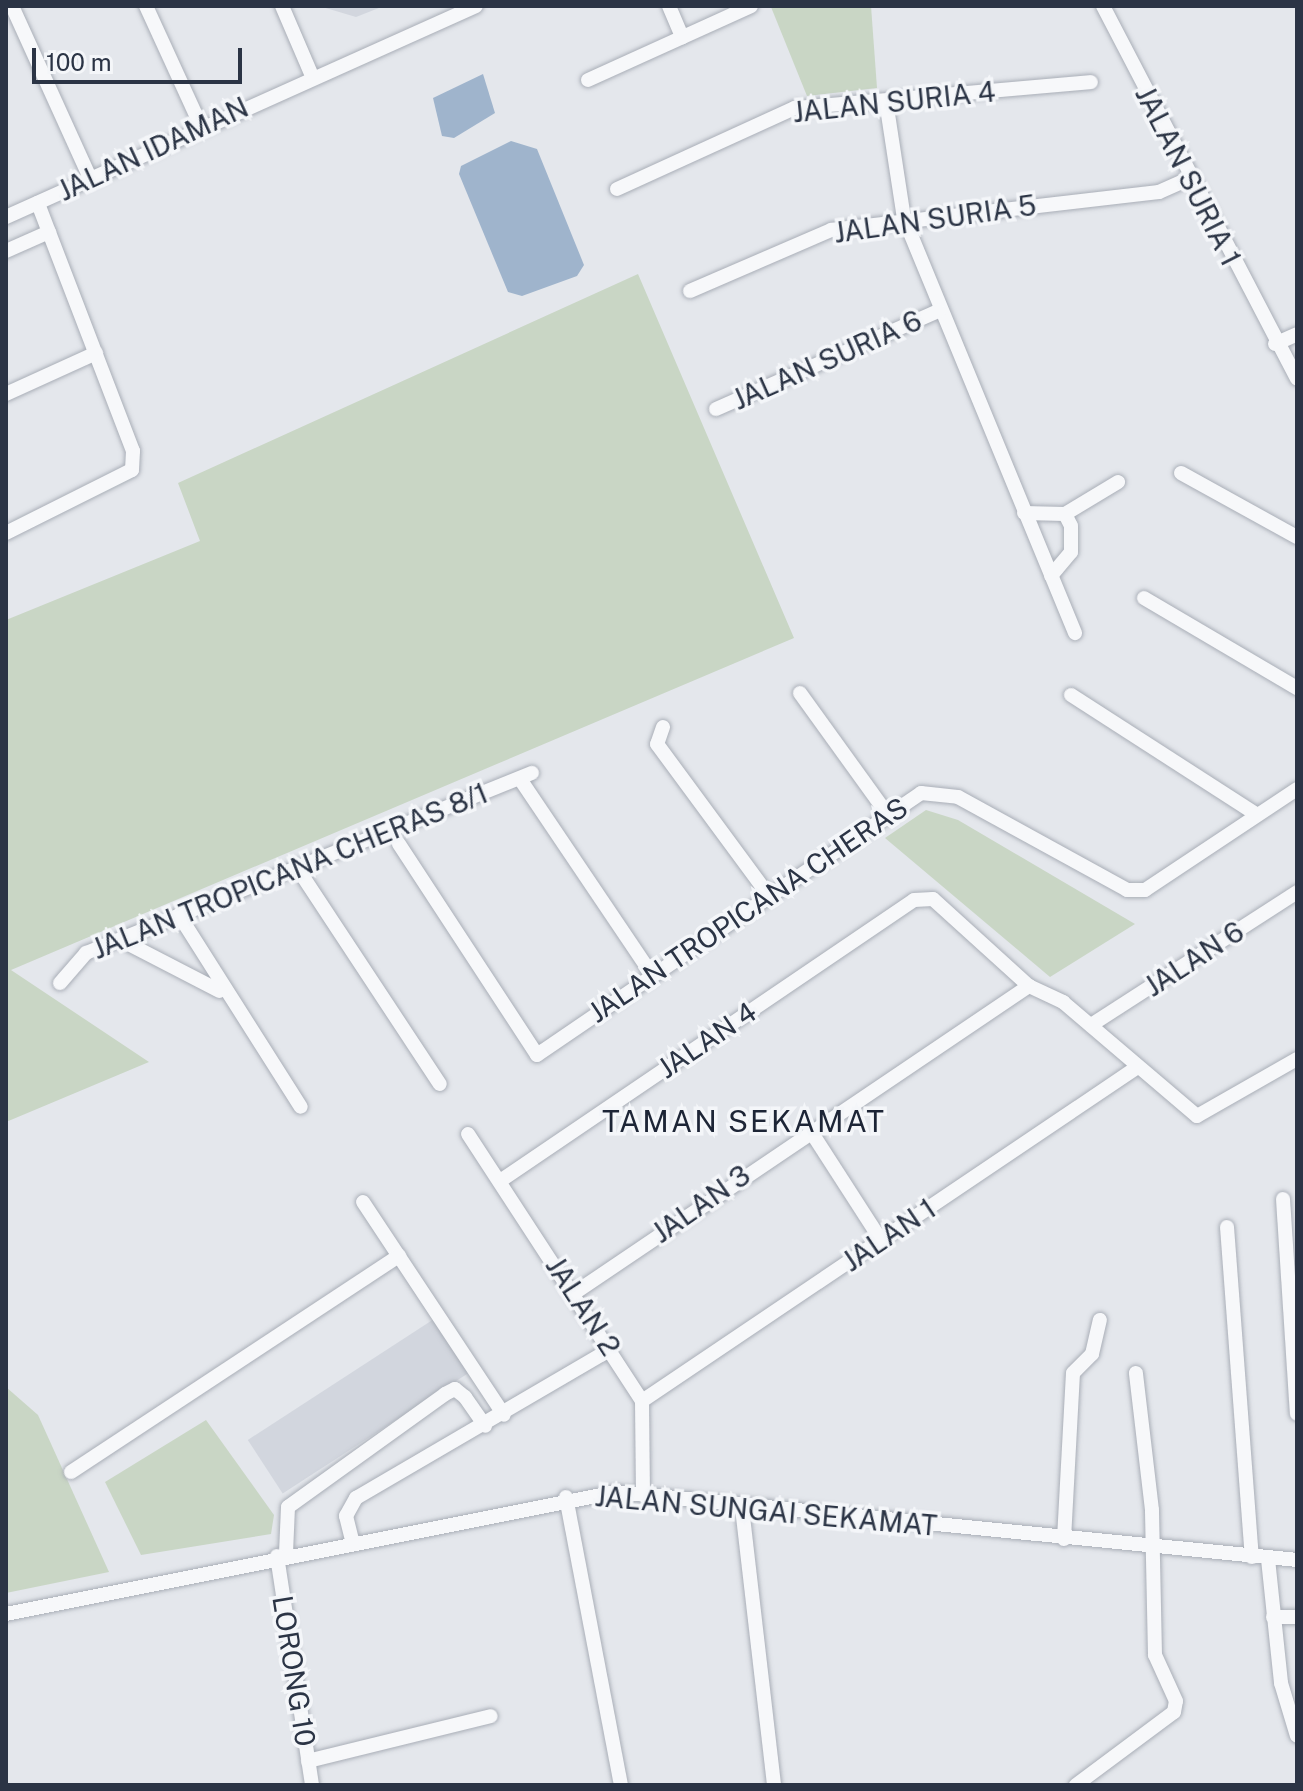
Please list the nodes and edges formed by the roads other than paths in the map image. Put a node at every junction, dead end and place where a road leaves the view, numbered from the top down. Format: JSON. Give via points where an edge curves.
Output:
{"nodes":[{"id":1,"x":12,"y":6,"type":"edge"},
{"id":2,"x":146,"y":6,"type":"edge"},
{"id":3,"x":282,"y":6,"type":"edge"},
{"id":4,"x":476,"y":6,"type":"edge"},
{"id":5,"x":669,"y":6,"type":"edge"},
{"id":6,"x":751,"y":6,"type":"edge"},
{"id":7,"x":1103,"y":6,"type":"edge"},
{"id":8,"x":682,"y":37,"type":"junction"},
{"id":9,"x":312,"y":76,"type":"junction"},
{"id":10,"x":588,"y":80,"type":"dead end"},
{"id":11,"x":1091,"y":82,"type":"dead end"},
{"id":12,"x":886,"y":101,"type":"junction"},
{"id":13,"x":201,"y":126,"type":"junction"},
{"id":14,"x":90,"y":178,"type":"junction"},
{"id":15,"x":1188,"y":179,"type":"junction"},
{"id":16,"x":617,"y":189,"type":"dead end"},
{"id":17,"x":38,"y":203,"type":"junction"},
{"id":18,"x":6,"y":217,"type":"edge"},
{"id":19,"x":904,"y":218,"type":"junction"},
{"id":20,"x":49,"y":232,"type":"junction"},
{"id":21,"x":6,"y":251,"type":"edge"},
{"id":22,"x":690,"y":291,"type":"dead end"},
{"id":23,"x":938,"y":311,"type":"junction"},
{"id":24,"x":1297,"y":334,"type":"edge"},
{"id":25,"x":1275,"y":344,"type":"junction"},
{"id":26,"x":96,"y":353,"type":"junction"},
{"id":27,"x":1297,"y":379,"type":"edge"},
{"id":28,"x":6,"y":394,"type":"edge"},
{"id":29,"x":716,"y":409,"type":"dead end"},
{"id":30,"x":1181,"y":473,"type":"dead end"},
{"id":31,"x":1118,"y":482,"type":"dead end"},
{"id":32,"x":1024,"y":513,"type":"junction"},
{"id":33,"x":1065,"y":514,"type":"junction"},
{"id":34,"x":6,"y":533,"type":"edge"},
{"id":35,"x":1297,"y":537,"type":"edge"},
{"id":36,"x":1051,"y":576,"type":"junction"},
{"id":37,"x":1144,"y":598,"type":"dead end"},
{"id":38,"x":1075,"y":633,"type":"dead end"},
{"id":39,"x":1297,"y":688,"type":"edge"},
{"id":40,"x":800,"y":693,"type":"dead end"},
{"id":41,"x":1071,"y":695,"type":"dead end"},
{"id":42,"x":663,"y":727,"type":"dead end"},
{"id":43,"x":1297,"y":789,"type":"edge"},
{"id":44,"x":1256,"y":814,"type":"junction"},
{"id":45,"x":888,"y":815,"type":"junction"},
{"id":46,"x":399,"y":844,"type":"dead end"},
{"id":47,"x":296,"y":866,"type":"junction"},
{"id":48,"x":1297,"y":892,"type":"edge"},
{"id":49,"x":769,"y":896,"type":"junction"},
{"id":50,"x":179,"y":915,"type":"junction"},
{"id":51,"x":121,"y":940,"type":"junction"},
{"id":52,"x":651,"y":973,"type":"junction"},
{"id":53,"x":60,"y":983,"type":"dead end"},
{"id":54,"x":1029,"y":986,"type":"junction"},
{"id":55,"x":221,"y":992,"type":"junction"},
{"id":56,"x":1091,"y":1025,"type":"junction"},
{"id":57,"x":1297,"y":1059,"type":"edge"},
{"id":58,"x":1136,"y":1068,"type":"junction"},
{"id":59,"x":440,"y":1084,"type":"dead end"},
{"id":60,"x":301,"y":1107,"type":"dead end"},
{"id":61,"x":810,"y":1130,"type":"junction"},
{"id":62,"x":468,"y":1134,"type":"dead end"},
{"id":63,"x":500,"y":1181,"type":"junction"},
{"id":64,"x":1283,"y":1199,"type":"dead end"},
{"id":65,"x":363,"y":1202,"type":"dead end"},
{"id":66,"x":1227,"y":1227,"type":"dead end"},
{"id":67,"x":881,"y":1240,"type":"junction"},
{"id":68,"x":399,"y":1256,"type":"junction"},
{"id":69,"x":576,"y":1292,"type":"junction"},
{"id":70,"x":1100,"y":1320,"type":"dead end"},
{"id":71,"x":611,"y":1349,"type":"junction"},
{"id":72,"x":1136,"y":1373,"type":"dead end"},
{"id":73,"x":642,"y":1401,"type":"junction"},
{"id":74,"x":1297,"y":1414,"type":"edge"},
{"id":75,"x":504,"y":1415,"type":"junction"},
{"id":76,"x":485,"y":1426,"type":"junction"},
{"id":77,"x":71,"y":1472,"type":"dead end"},
{"id":78,"x":643,"y":1495,"type":"junction"},
{"id":79,"x":566,"y":1497,"type":"junction"},
{"id":80,"x":742,"y":1508,"type":"junction"},
{"id":81,"x":1064,"y":1539,"type":"junction"},
{"id":82,"x":352,"y":1540,"type":"junction"},
{"id":83,"x":1148,"y":1548,"type":"junction"},
{"id":84,"x":281,"y":1555,"type":"junction"},
{"id":85,"x":1252,"y":1557,"type":"junction"},
{"id":86,"x":1268,"y":1559,"type":"junction"},
{"id":87,"x":1297,"y":1560,"type":"edge"},
{"id":88,"x":6,"y":1614,"type":"edge"},
{"id":89,"x":1273,"y":1617,"type":"junction"},
{"id":90,"x":1297,"y":1617,"type":"edge"},
{"id":91,"x":491,"y":1716,"type":"dead end"},
{"id":92,"x":1297,"y":1736,"type":"edge"},
{"id":93,"x":308,"y":1761,"type":"junction"},
{"id":94,"x":312,"y":1785,"type":"edge"},
{"id":95,"x":621,"y":1785,"type":"edge"},
{"id":96,"x":774,"y":1785,"type":"edge"},
{"id":97,"x":1076,"y":1785,"type":"edge"}],
"edges":[{"from":1,"to":14,"type":"street"},
{"from":2,"to":13,"type":"street"},
{"from":3,"to":9,"type":"street"},
{"from":4,"to":9,"type":"street","name":"JALAN IDAMAN"},
{"from":5,"to":8,"type":"street"},
{"from":6,"to":8,"type":"street"},
{"from":7,"to":15,"type":"street","name":"JALAN SURIA 1"},
{"from":8,"to":10,"type":"street"},
{"from":9,"to":13,"type":"street","name":"JALAN IDAMAN"},
{"from":11,"to":12,"type":"street","name":"JALAN SURIA 4"},
{"from":12,"to":16,"type":"street","name":"JALAN SURIA 4","via":[[804,107]]},
{"from":12,"to":19,"type":"street"},
{"from":13,"to":14,"type":"street","name":"JALAN IDAMAN"},
{"from":14,"to":17,"type":"street","name":"JALAN IDAMAN"},
{"from":15,"to":19,"type":"street","name":"JALAN SURIA 5","via":[[1159,192]]},
{"from":15,"to":25,"type":"street","name":"JALAN SURIA 1"},
{"from":17,"to":18,"type":"street","name":"JALAN IDAMAN"},
{"from":17,"to":20,"type":"street"},
{"from":19,"to":22,"type":"street","name":"JALAN SURIA 5","via":[[831,230]]},
{"from":19,"to":23,"type":"street"},
{"from":20,"to":21,"type":"street"},
{"from":20,"to":26,"type":"street"},
{"from":23,"to":29,"type":"street","name":"JALAN SURIA 6"},
{"from":23,"to":32,"type":"street"},
{"from":24,"to":25,"type":"street"},
{"from":25,"to":27,"type":"street","name":"JALAN SURIA 1"},
{"from":26,"to":28,"type":"street"},
{"from":26,"to":34,"type":"street","via":[[133,451],[132,470]]},
{"from":30,"to":35,"type":"street"},
{"from":31,"to":33,"type":"street"},
{"from":32,"to":33,"type":"street"},
{"from":32,"to":36,"type":"street"},
{"from":33,"to":36,"type":"street","via":[[1071,552]]},
{"from":36,"to":38,"type":"street"},
{"from":37,"to":39,"type":"street"},
{"from":40,"to":45,"type":"street"},
{"from":41,"to":44,"type":"street"},
{"from":42,"to":49,"type":"street","via":[[657,744]]},
{"from":43,"to":44,"type":"street","name":"JALAN TROPICANA CHERAS"},
{"from":44,"to":45,"type":"street","name":"JALAN TROPICANA CHERAS","via":[[1145,890],[1127,890],[939,791]]},
{"from":45,"to":49,"type":"street","name":"JALAN TROPICANA CHERAS"},
{"from":46,"to":52,"type":"street","name":"JALAN TROPICANA CHERAS","via":[[537,1055]]},
{"from":47,"to":50,"type":"street","name":"JALAN TROPICANA CHERAS 8/1"},
{"from":47,"to":52,"type":"street","name":"JALAN TROPICANA CHERAS 8/1","via":[[526,776]]},
{"from":47,"to":59,"type":"street"},
{"from":48,"to":56,"type":"street","name":"JALAN 6"},
{"from":49,"to":52,"type":"street","name":"JALAN TROPICANA CHERAS"},
{"from":50,"to":51,"type":"street","name":"JALAN TROPICANA CHERAS 8/1"},
{"from":50,"to":55,"type":"street"},
{"from":51,"to":53,"type":"street","name":"JALAN TROPICANA CHERAS 8/1","via":[[74,960]]},
{"from":51,"to":55,"type":"street"},
{"from":54,"to":56,"type":"street"},
{"from":54,"to":61,"type":"street","name":"JALAN 3"},
{"from":54,"to":63,"type":"street","name":"JALAN 4","via":[[933,899],[914,900]]},
{"from":55,"to":60,"type":"street"},
{"from":56,"to":58,"type":"street"},
{"from":57,"to":58,"type":"street","via":[[1197,1116]]},
{"from":58,"to":67,"type":"street","name":"JALAN 1"},
{"from":61,"to":67,"type":"street"},
{"from":61,"to":69,"type":"street","name":"JALAN 3"},
{"from":62,"to":63,"type":"street","name":"JALAN 2"},
{"from":63,"to":69,"type":"street","name":"JALAN 2"},
{"from":64,"to":74,"type":"street"},
{"from":65,"to":68,"type":"street"},
{"from":66,"to":85,"type":"street"},
{"from":67,"to":73,"type":"street","name":"JALAN 1"},
{"from":68,"to":75,"type":"street"},
{"from":68,"to":77,"type":"street"},
{"from":69,"to":71,"type":"street","name":"JALAN 2"},
{"from":70,"to":81,"type":"street","via":[[1092,1354],[1073,1373]]},
{"from":71,"to":73,"type":"street","name":"JALAN 2"},
{"from":71,"to":75,"type":"street"},
{"from":72,"to":83,"type":"street","via":[[1152,1510]]},
{"from":73,"to":78,"type":"street"},
{"from":75,"to":76,"type":"street"},
{"from":76,"to":82,"type":"street","via":[[347,1505]]},
{"from":76,"to":84,"type":"street","name":"LORONG 10","via":[[465,1397],[455,1389],[445,1394],[288,1507]]},
{"from":78,"to":79,"type":"street","name":"JALAN SUNGAI SEKAMAT"},
{"from":78,"to":80,"type":"street","name":"JALAN SUNGAI SEKAMAT"},
{"from":79,"to":82,"type":"street","name":"JALAN SUNGAI SEKAMAT"},
{"from":79,"to":95,"type":"street"},
{"from":80,"to":81,"type":"street","name":"JALAN SUNGAI SEKAMAT"},
{"from":80,"to":96,"type":"street"},
{"from":81,"to":83,"type":"street","name":"JALAN SUNGAI SEKAMAT"},
{"from":82,"to":84,"type":"street","name":"JALAN SUNGAI SEKAMAT"},
{"from":83,"to":85,"type":"street","name":"JALAN SUNGAI SEKAMAT"},
{"from":83,"to":97,"type":"street","via":[[1155,1655],[1174,1712]]},
{"from":84,"to":88,"type":"street","name":"JALAN SUNGAI SEKAMAT"},
{"from":84,"to":93,"type":"street","name":"LORONG 10"},
{"from":85,"to":86,"type":"street","name":"JALAN SUNGAI SEKAMAT"},
{"from":86,"to":87,"type":"street","name":"JALAN SUNGAI SEKAMAT"},
{"from":86,"to":89,"type":"street"},
{"from":89,"to":90,"type":"street"},
{"from":89,"to":92,"type":"street","via":[[1281,1683]]},
{"from":91,"to":93,"type":"street"},
{"from":93,"to":94,"type":"street","name":"LORONG 10"}]}
